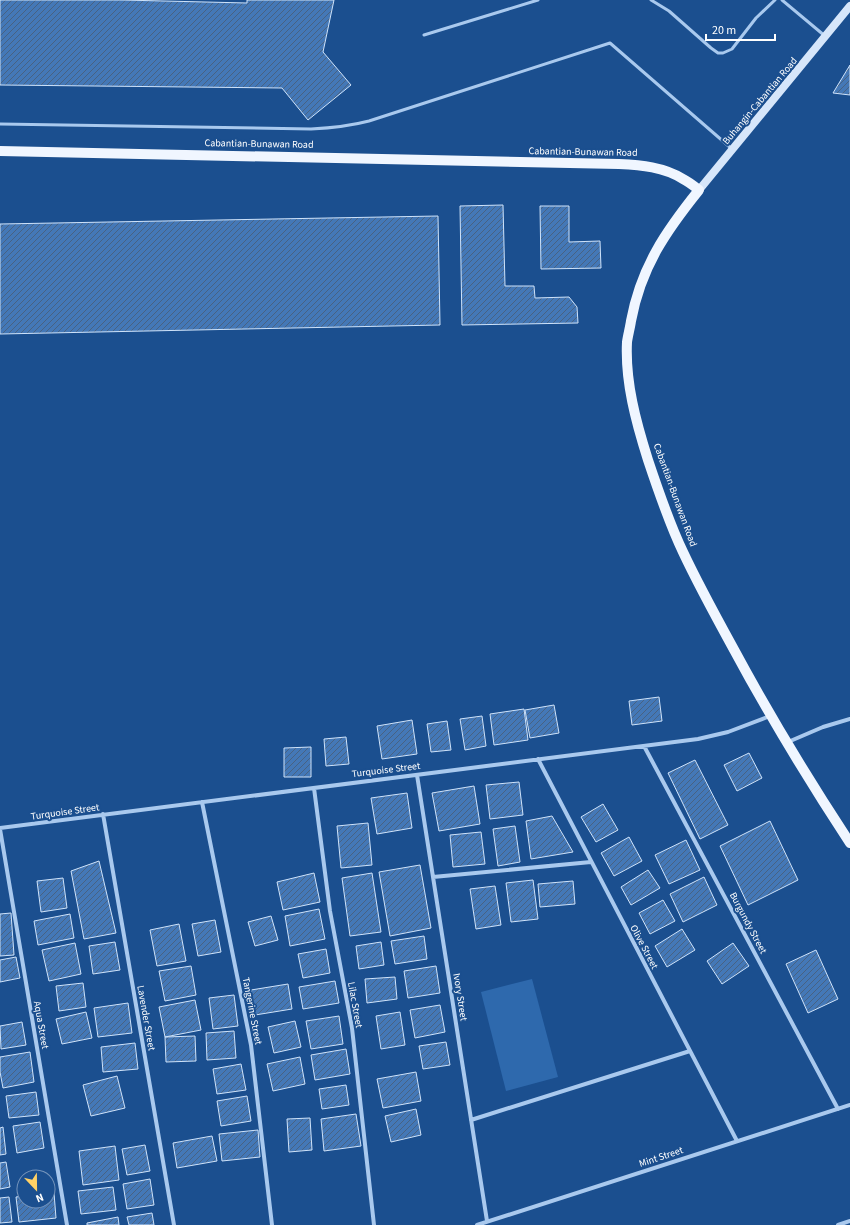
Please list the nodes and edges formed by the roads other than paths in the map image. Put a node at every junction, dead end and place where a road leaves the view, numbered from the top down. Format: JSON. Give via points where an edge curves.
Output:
{"nodes":[{"id":1,"x":538,"y":0,"type":"edge"},
{"id":2,"x":651,"y":0,"type":"edge"},
{"id":3,"x":775,"y":0,"type":"edge"},
{"id":4,"x":782,"y":0,"type":"edge"},
{"id":5,"x":850,"y":6,"type":"edge"},
{"id":6,"x":424,"y":35,"type":"dead end"},
{"id":7,"x":826,"y":36,"type":"junction"},
{"id":8,"x":0,"y":124,"type":"edge"},
{"id":9,"x":733,"y":149,"type":"junction"},
{"id":10,"x":0,"y":150,"type":"edge"},
{"id":11,"x":699,"y":190,"type":"junction"},
{"id":12,"x":771,"y":715,"type":"junction"},
{"id":13,"x":850,"y":718,"type":"edge"},
{"id":14,"x":787,"y":742,"type":"junction"},
{"id":15,"x":644,"y":746,"type":"junction"},
{"id":16,"x":538,"y":759,"type":"junction"},
{"id":17,"x":417,"y":775,"type":"junction"},
{"id":18,"x":314,"y":788,"type":"junction"},
{"id":19,"x":202,"y":802,"type":"junction"},
{"id":20,"x":103,"y":814,"type":"junction"},
{"id":21,"x":0,"y":828,"type":"edge"},
{"id":22,"x":850,"y":842,"type":"edge"},
{"id":23,"x":591,"y":862,"type":"junction"},
{"id":24,"x":433,"y":877,"type":"junction"},
{"id":25,"x":690,"y":1051,"type":"junction"},
{"id":26,"x":850,"y":1105,"type":"edge"},
{"id":27,"x":838,"y":1109,"type":"junction"},
{"id":28,"x":471,"y":1120,"type":"junction"},
{"id":29,"x":737,"y":1141,"type":"junction"},
{"id":30,"x":487,"y":1221,"type":"junction"},
{"id":31,"x":850,"y":1221,"type":"edge"},
{"id":32,"x":67,"y":1225,"type":"edge"},
{"id":33,"x":174,"y":1225,"type":"edge"},
{"id":34,"x":272,"y":1225,"type":"edge"},
{"id":35,"x":374,"y":1225,"type":"edge"},
{"id":36,"x":477,"y":1225,"type":"edge"},
{"id":37,"x":838,"y":1225,"type":"edge"}],
"edges":[{"from":1,"to":6,"type":"lane"},
{"from":2,"to":3,"type":"lane","via":[[669,11],[710,48],[723,53],[732,49],[756,18]]},
{"from":4,"to":7,"type":"lane"},
{"from":5,"to":7,"type":"main road","name":"Buhangin-Cabantian Road"},
{"from":7,"to":9,"type":"main road","name":"Buhangin-Cabantian Road"},
{"from":8,"to":9,"type":"lane","via":[[311,129],[351,126],[610,43]]},
{"from":9,"to":11,"type":"main road","name":"Buhangin-Cabantian Road"},
{"from":10,"to":11,"type":"main road","name":"Cabantian-Bunawan Road","via":[[619,164],[664,170]]},
{"from":11,"to":12,"type":"main road","name":"Cabantian-Bunawan Road","via":[[666,233],[642,280],[627,341],[628,371],[642,441],[682,551]]},
{"from":12,"to":14,"type":"main road","name":"Cabantian-Bunawan Road"},
{"from":12,"to":15,"type":"street","name":"Turquoise Street","via":[[712,736]]},
{"from":13,"to":14,"type":"street"},
{"from":14,"to":22,"type":"main road","name":"Cabantian-Bunawan Road"},
{"from":15,"to":16,"type":"street","name":"Turquoise Street"},
{"from":15,"to":27,"type":"street","name":"Burgundy Street"},
{"from":16,"to":17,"type":"street","name":"Turquoise Street"},
{"from":16,"to":23,"type":"street","name":"Olive Street"},
{"from":17,"to":18,"type":"street","name":"Turquoise Street"},
{"from":17,"to":24,"type":"street","name":"Ivory Street"},
{"from":18,"to":19,"type":"street","name":"Turquoise Street"},
{"from":18,"to":35,"type":"street","name":"Lilac Street","via":[[330,911],[352,1028]]},
{"from":19,"to":20,"type":"street","name":"Turquoise Street"},
{"from":19,"to":34,"type":"street","name":"Tangerine Street","via":[[251,1045]]},
{"from":20,"to":21,"type":"street","name":"Turquoise Street"},
{"from":20,"to":33,"type":"street","name":"Lavender Street"},
{"from":21,"to":32,"type":"street","name":"Aqua Street"},
{"from":23,"to":24,"type":"street"},
{"from":23,"to":25,"type":"street","name":"Olive Street"},
{"from":24,"to":28,"type":"street","name":"Ivory Street"},
{"from":25,"to":28,"type":"street"},
{"from":25,"to":29,"type":"street","name":"Olive Street"},
{"from":26,"to":27,"type":"street","name":"Mint Street"},
{"from":27,"to":29,"type":"street","name":"Mint Street"},
{"from":28,"to":30,"type":"street","name":"Ivory Street"},
{"from":29,"to":30,"type":"street","name":"Mint Street"},
{"from":30,"to":36,"type":"street","name":"Mint Street"},
{"from":31,"to":37,"type":"street"}]}
